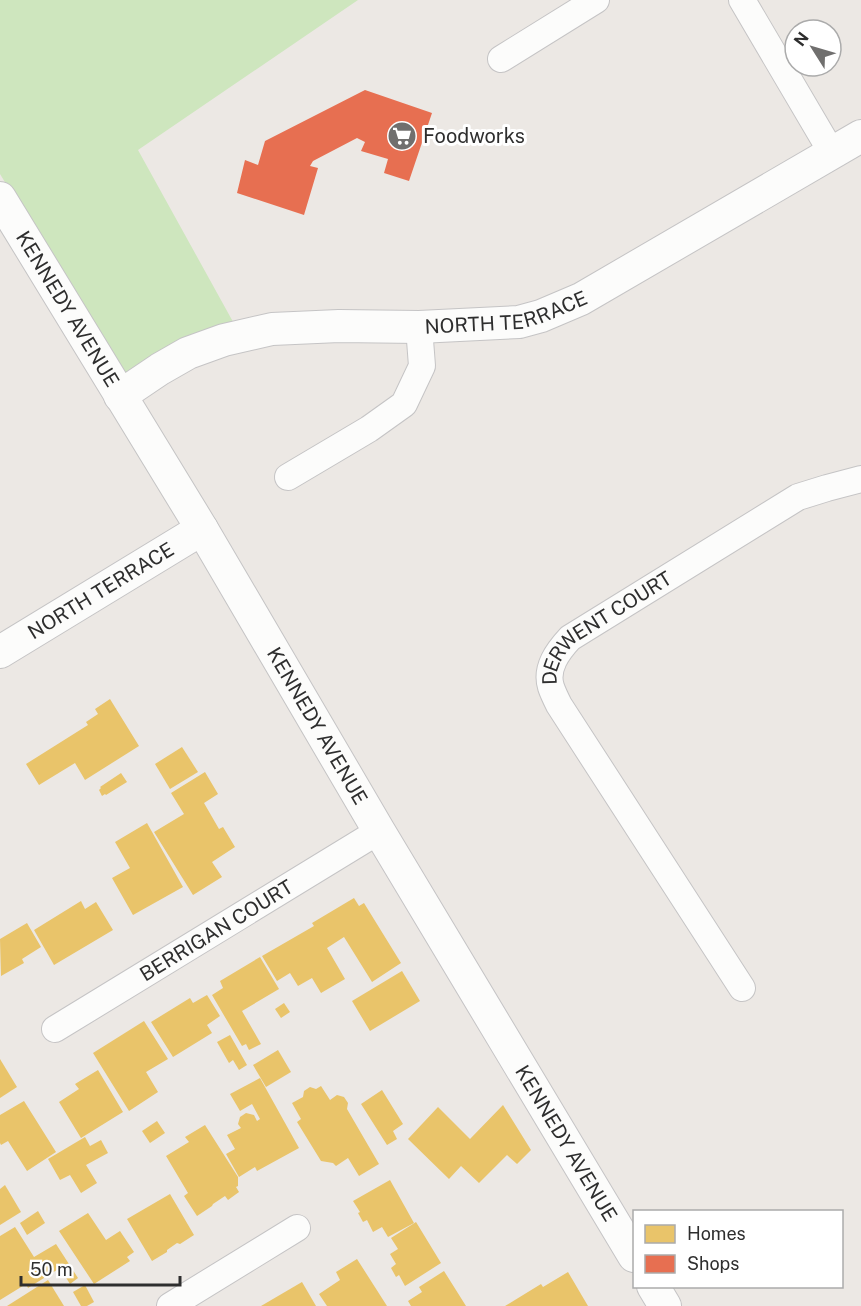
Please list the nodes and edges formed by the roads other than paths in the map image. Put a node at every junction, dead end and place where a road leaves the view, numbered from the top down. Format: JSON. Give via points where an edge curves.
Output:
{"nodes":[{"id":1,"x":596,"y":0,"type":"edge"},
{"id":2,"x":742,"y":0,"type":"edge"},
{"id":3,"x":501,"y":59,"type":"dead end"},
{"id":4,"x":861,"y":136,"type":"edge"},
{"id":5,"x":832,"y":153,"type":"junction"},
{"id":6,"x":0,"y":198,"type":"edge"},
{"id":7,"x":419,"y":327,"type":"junction"},
{"id":8,"x":120,"y":396,"type":"junction"},
{"id":9,"x":288,"y":477,"type":"dead end"},
{"id":10,"x":861,"y":480,"type":"edge"},
{"id":11,"x":202,"y":529,"type":"junction"},
{"id":12,"x":0,"y":652,"type":"edge"},
{"id":13,"x":379,"y":831,"type":"junction"},
{"id":14,"x":742,"y":988,"type":"dead end"},
{"id":15,"x":55,"y":1029,"type":"dead end"},
{"id":16,"x":297,"y":1228,"type":"dead end"},
{"id":17,"x":633,"y":1254,"type":"edge"},
{"id":18,"x":654,"y":1288,"type":"edge"},
{"id":19,"x":170,"y":1306,"type":"edge"},
{"id":20,"x":665,"y":1306,"type":"edge"}],
"edges":[{"from":1,"to":3,"type":"street"},
{"from":2,"to":5,"type":"street"},
{"from":4,"to":5,"type":"street","name":"NORTH TERRACE"},
{"from":5,"to":7,"type":"street","name":"NORTH TERRACE","via":[[581,299],[541,316],[519,322]]},
{"from":6,"to":8,"type":"street","name":"KENNEDY AVENUE"},
{"from":7,"to":8,"type":"street","name":"NORTH TERRACE","via":[[272,329],[224,340],[188,353]]},
{"from":7,"to":9,"type":"street","via":[[422,366],[404,404]]},
{"from":8,"to":11,"type":"street","name":"KENNEDY AVENUE"},
{"from":10,"to":14,"type":"street","name":"DERWENT COURT","via":[[798,497],[570,638],[551,666],[550,685],[559,705]]},
{"from":11,"to":12,"type":"street","name":"NORTH TERRACE"},
{"from":11,"to":13,"type":"street","name":"KENNEDY AVENUE"},
{"from":13,"to":15,"type":"street","name":"BERRIGAN COURT"},
{"from":13,"to":17,"type":"street","name":"KENNEDY AVENUE"},
{"from":16,"to":19,"type":"street"},
{"from":18,"to":20,"type":"street"}]}
